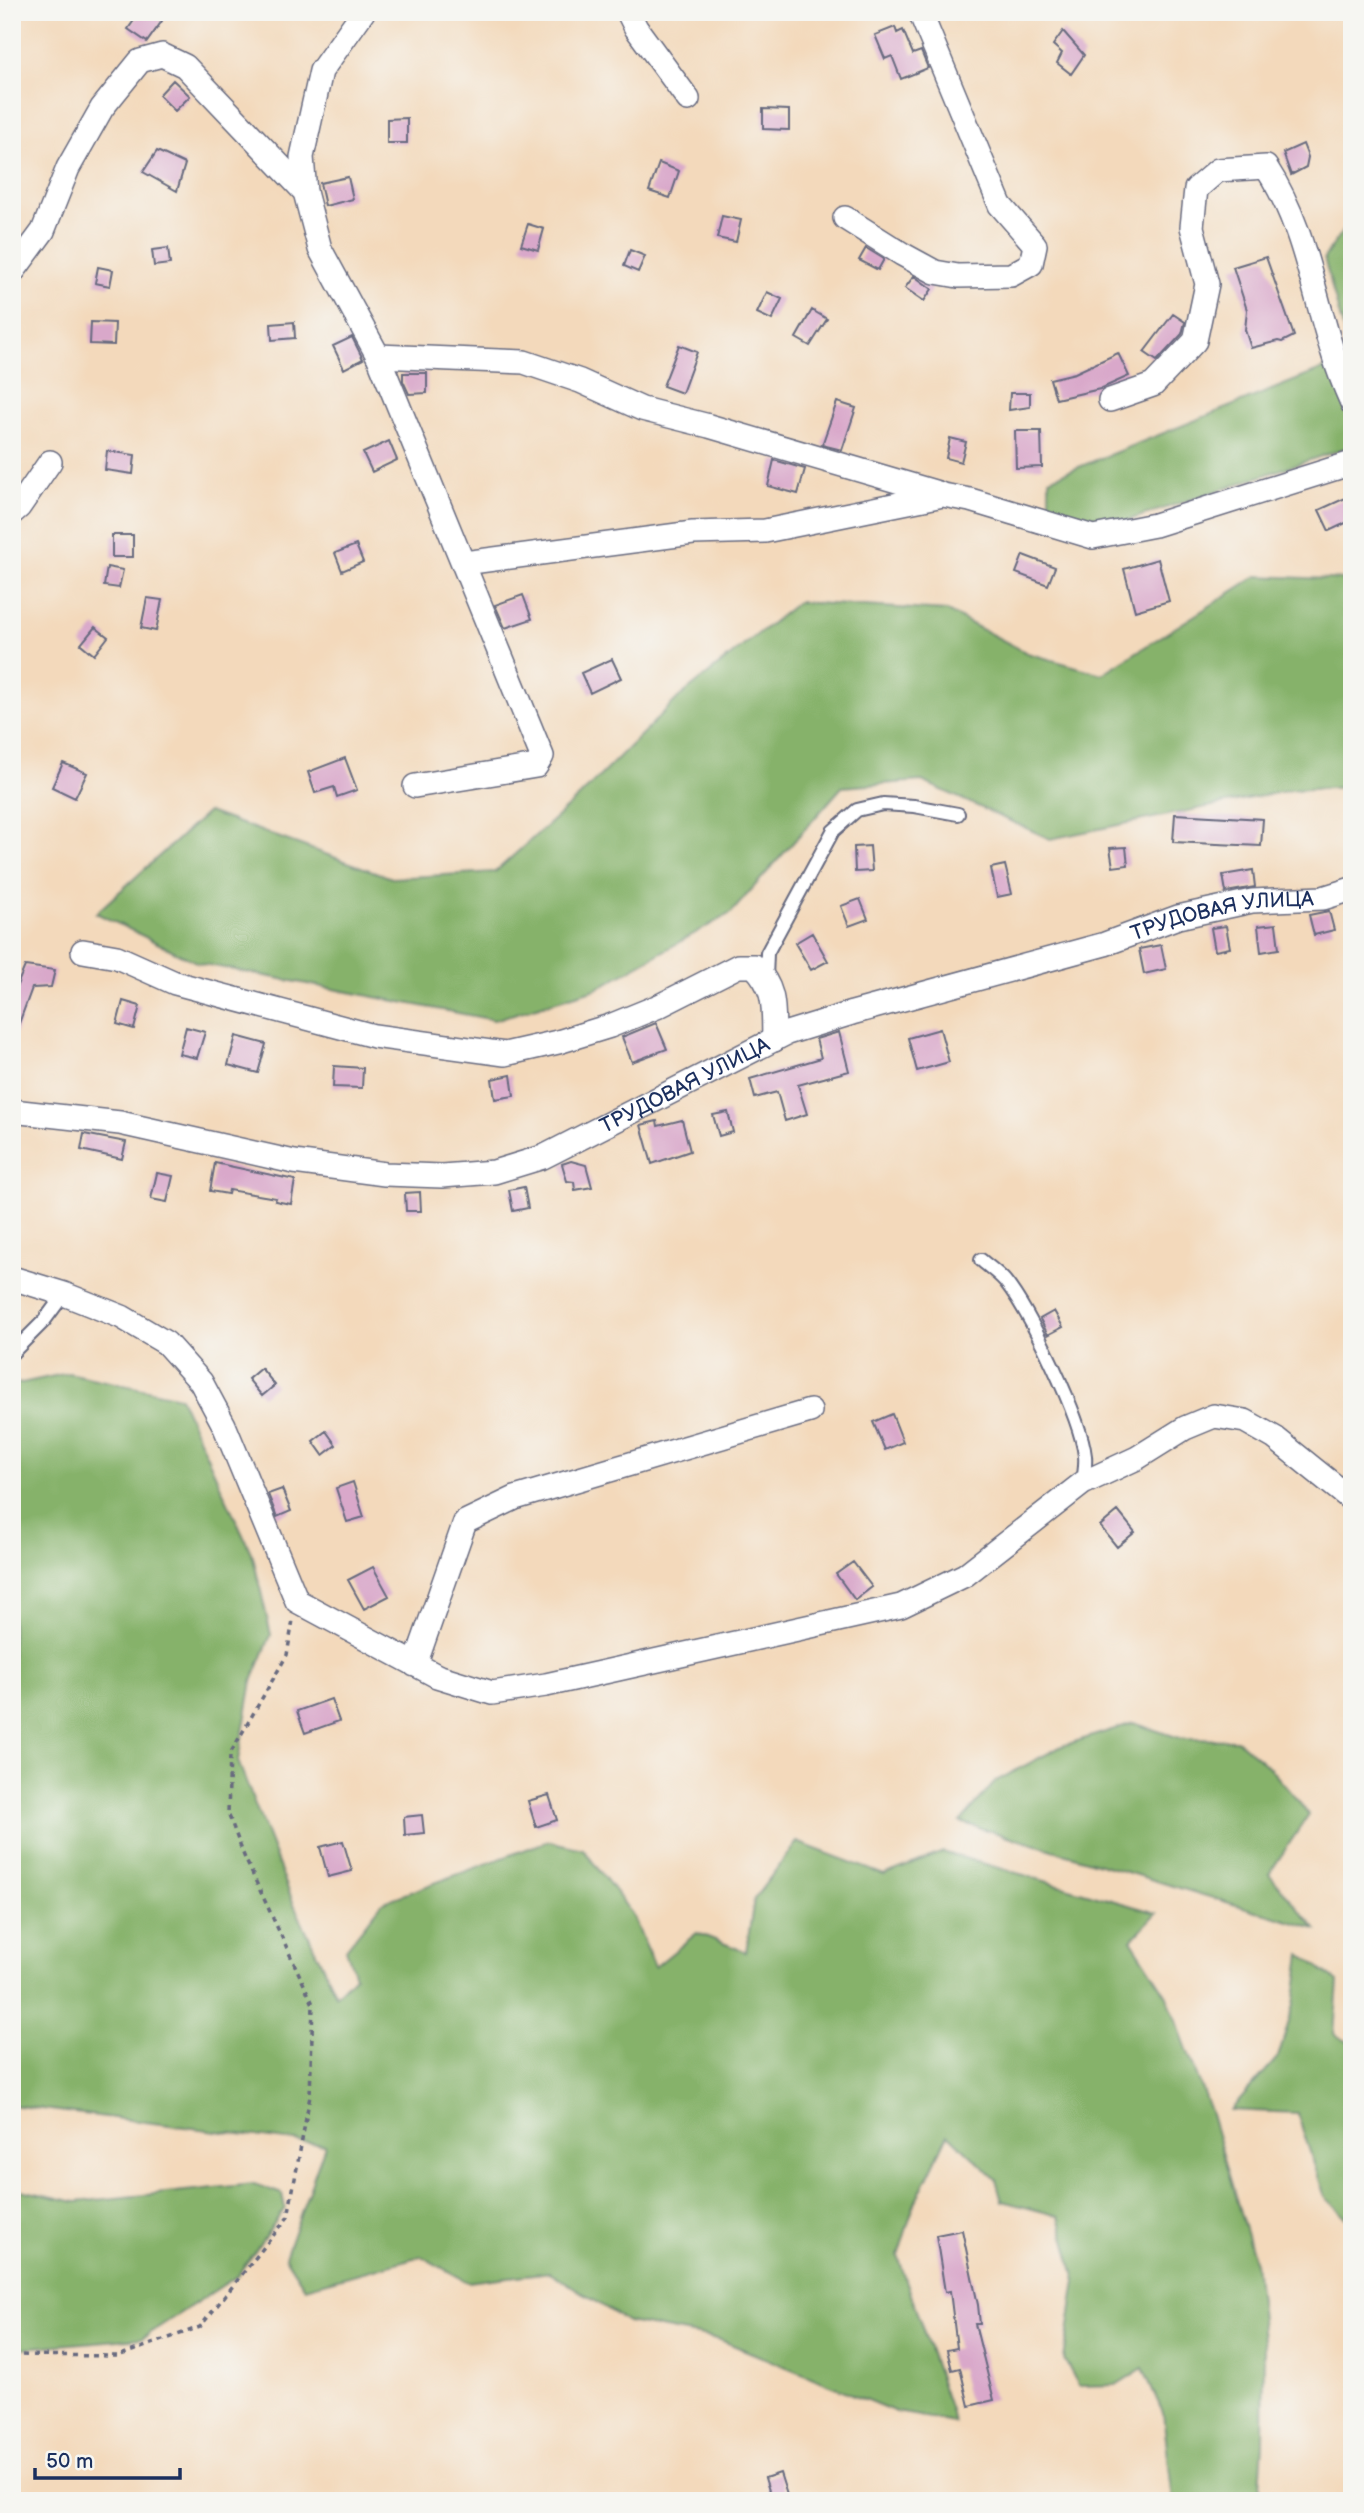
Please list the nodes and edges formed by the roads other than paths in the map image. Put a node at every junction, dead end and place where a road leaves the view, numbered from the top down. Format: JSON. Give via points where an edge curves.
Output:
{"nodes":[{"id":1,"x":363,"y":12,"type":"edge"},
{"id":2,"x":628,"y":12,"type":"edge"},
{"id":3,"x":920,"y":12,"type":"edge"},
{"id":4,"x":688,"y":99,"type":"dead end"},
{"id":5,"x":305,"y":192,"type":"junction"},
{"id":6,"x":845,"y":218,"type":"dead end"},
{"id":7,"x":12,"y":273,"type":"edge"},
{"id":8,"x":378,"y":356,"type":"junction"},
{"id":9,"x":1110,"y":400,"type":"dead end"},
{"id":10,"x":1352,"y":403,"type":"edge"},
{"id":11,"x":50,"y":462,"type":"dead end"},
{"id":12,"x":1352,"y":463,"type":"edge"},
{"id":13,"x":943,"y":495,"type":"junction"},
{"id":14,"x":12,"y":513,"type":"edge"},
{"id":15,"x":464,"y":563,"type":"junction"},
{"id":16,"x":415,"y":786,"type":"dead end"},
{"id":17,"x":958,"y":814,"type":"dead end"},
{"id":18,"x":1352,"y":890,"type":"edge"},
{"id":19,"x":83,"y":951,"type":"dead end"},
{"id":20,"x":766,"y":979,"type":"junction"},
{"id":21,"x":774,"y":1040,"type":"junction"},
{"id":22,"x":12,"y":1111,"type":"edge"},
{"id":23,"x":981,"y":1260,"type":"dead end"},
{"id":24,"x":12,"y":1278,"type":"edge"},
{"id":25,"x":64,"y":1294,"type":"junction"},
{"id":26,"x":12,"y":1353,"type":"edge"},
{"id":27,"x":810,"y":1411,"type":"dead end"},
{"id":28,"x":1083,"y":1483,"type":"junction"},
{"id":29,"x":1352,"y":1500,"type":"edge"},
{"id":30,"x":415,"y":1665,"type":"junction"}],
"edges":[{"from":1,"to":5,"type":"street","via":[[321,71],[302,157]]},
{"from":2,"to":4,"type":"street"},
{"from":3,"to":6,"type":"street","via":[[1000,205],[1035,245],[1031,264],[1011,275],[935,272]]},
{"from":5,"to":7,"type":"street","via":[[185,66],[162,55],[140,61],[102,108],[68,168],[43,231]]},
{"from":5,"to":8,"type":"street","via":[[320,249]]},
{"from":8,"to":13,"type":"street","via":[[524,362],[642,409]]},
{"from":8,"to":15,"type":"street"},
{"from":9,"to":10,"type":"street","via":[[1153,385],[1195,341],[1207,284],[1192,227],[1196,189],[1218,170],[1266,167],[1283,193],[1306,253],[1333,354]]},
{"from":11,"to":14,"type":"street"},
{"from":12,"to":13,"type":"street","via":[[1155,525],[1093,537]]},
{"from":13,"to":15,"type":"street","via":[[765,531],[693,533]]},
{"from":15,"to":16,"type":"street","via":[[541,756],[536,766]]},
{"from":17,"to":20,"type":"lane","via":[[883,804],[858,810],[833,831],[768,953]]},
{"from":18,"to":21,"type":"street","name":"ТРУДОВАЯ УЛИЦА","via":[[1323,898],[1252,901],[1178,917],[1105,944],[852,1013]]},
{"from":19,"to":20,"type":"street","via":[[117,957],[175,983],[374,1036],[505,1054],[610,1026],[737,965],[754,966]]},
{"from":20,"to":21,"type":"street"},
{"from":21,"to":22,"type":"street","name":"ТРУДОВАЯ УЛИЦА","via":[[543,1157],[494,1172],[385,1174],[294,1162],[120,1123]]},
{"from":23,"to":28,"type":"lane","via":[[1004,1280],[1024,1310],[1050,1364],[1077,1424],[1085,1457]]},
{"from":24,"to":25,"type":"street"},
{"from":25,"to":26,"type":"lane"},
{"from":25,"to":30,"type":"street","via":[[122,1317],[166,1343],[201,1381],[297,1601]]},
{"from":27,"to":30,"type":"street","via":[[514,1498],[465,1522]]},
{"from":28,"to":29,"type":"street","via":[[1214,1416],[1245,1421],[1275,1438]]},
{"from":28,"to":30,"type":"street","via":[[965,1575],[901,1606],[492,1693]]}]}
